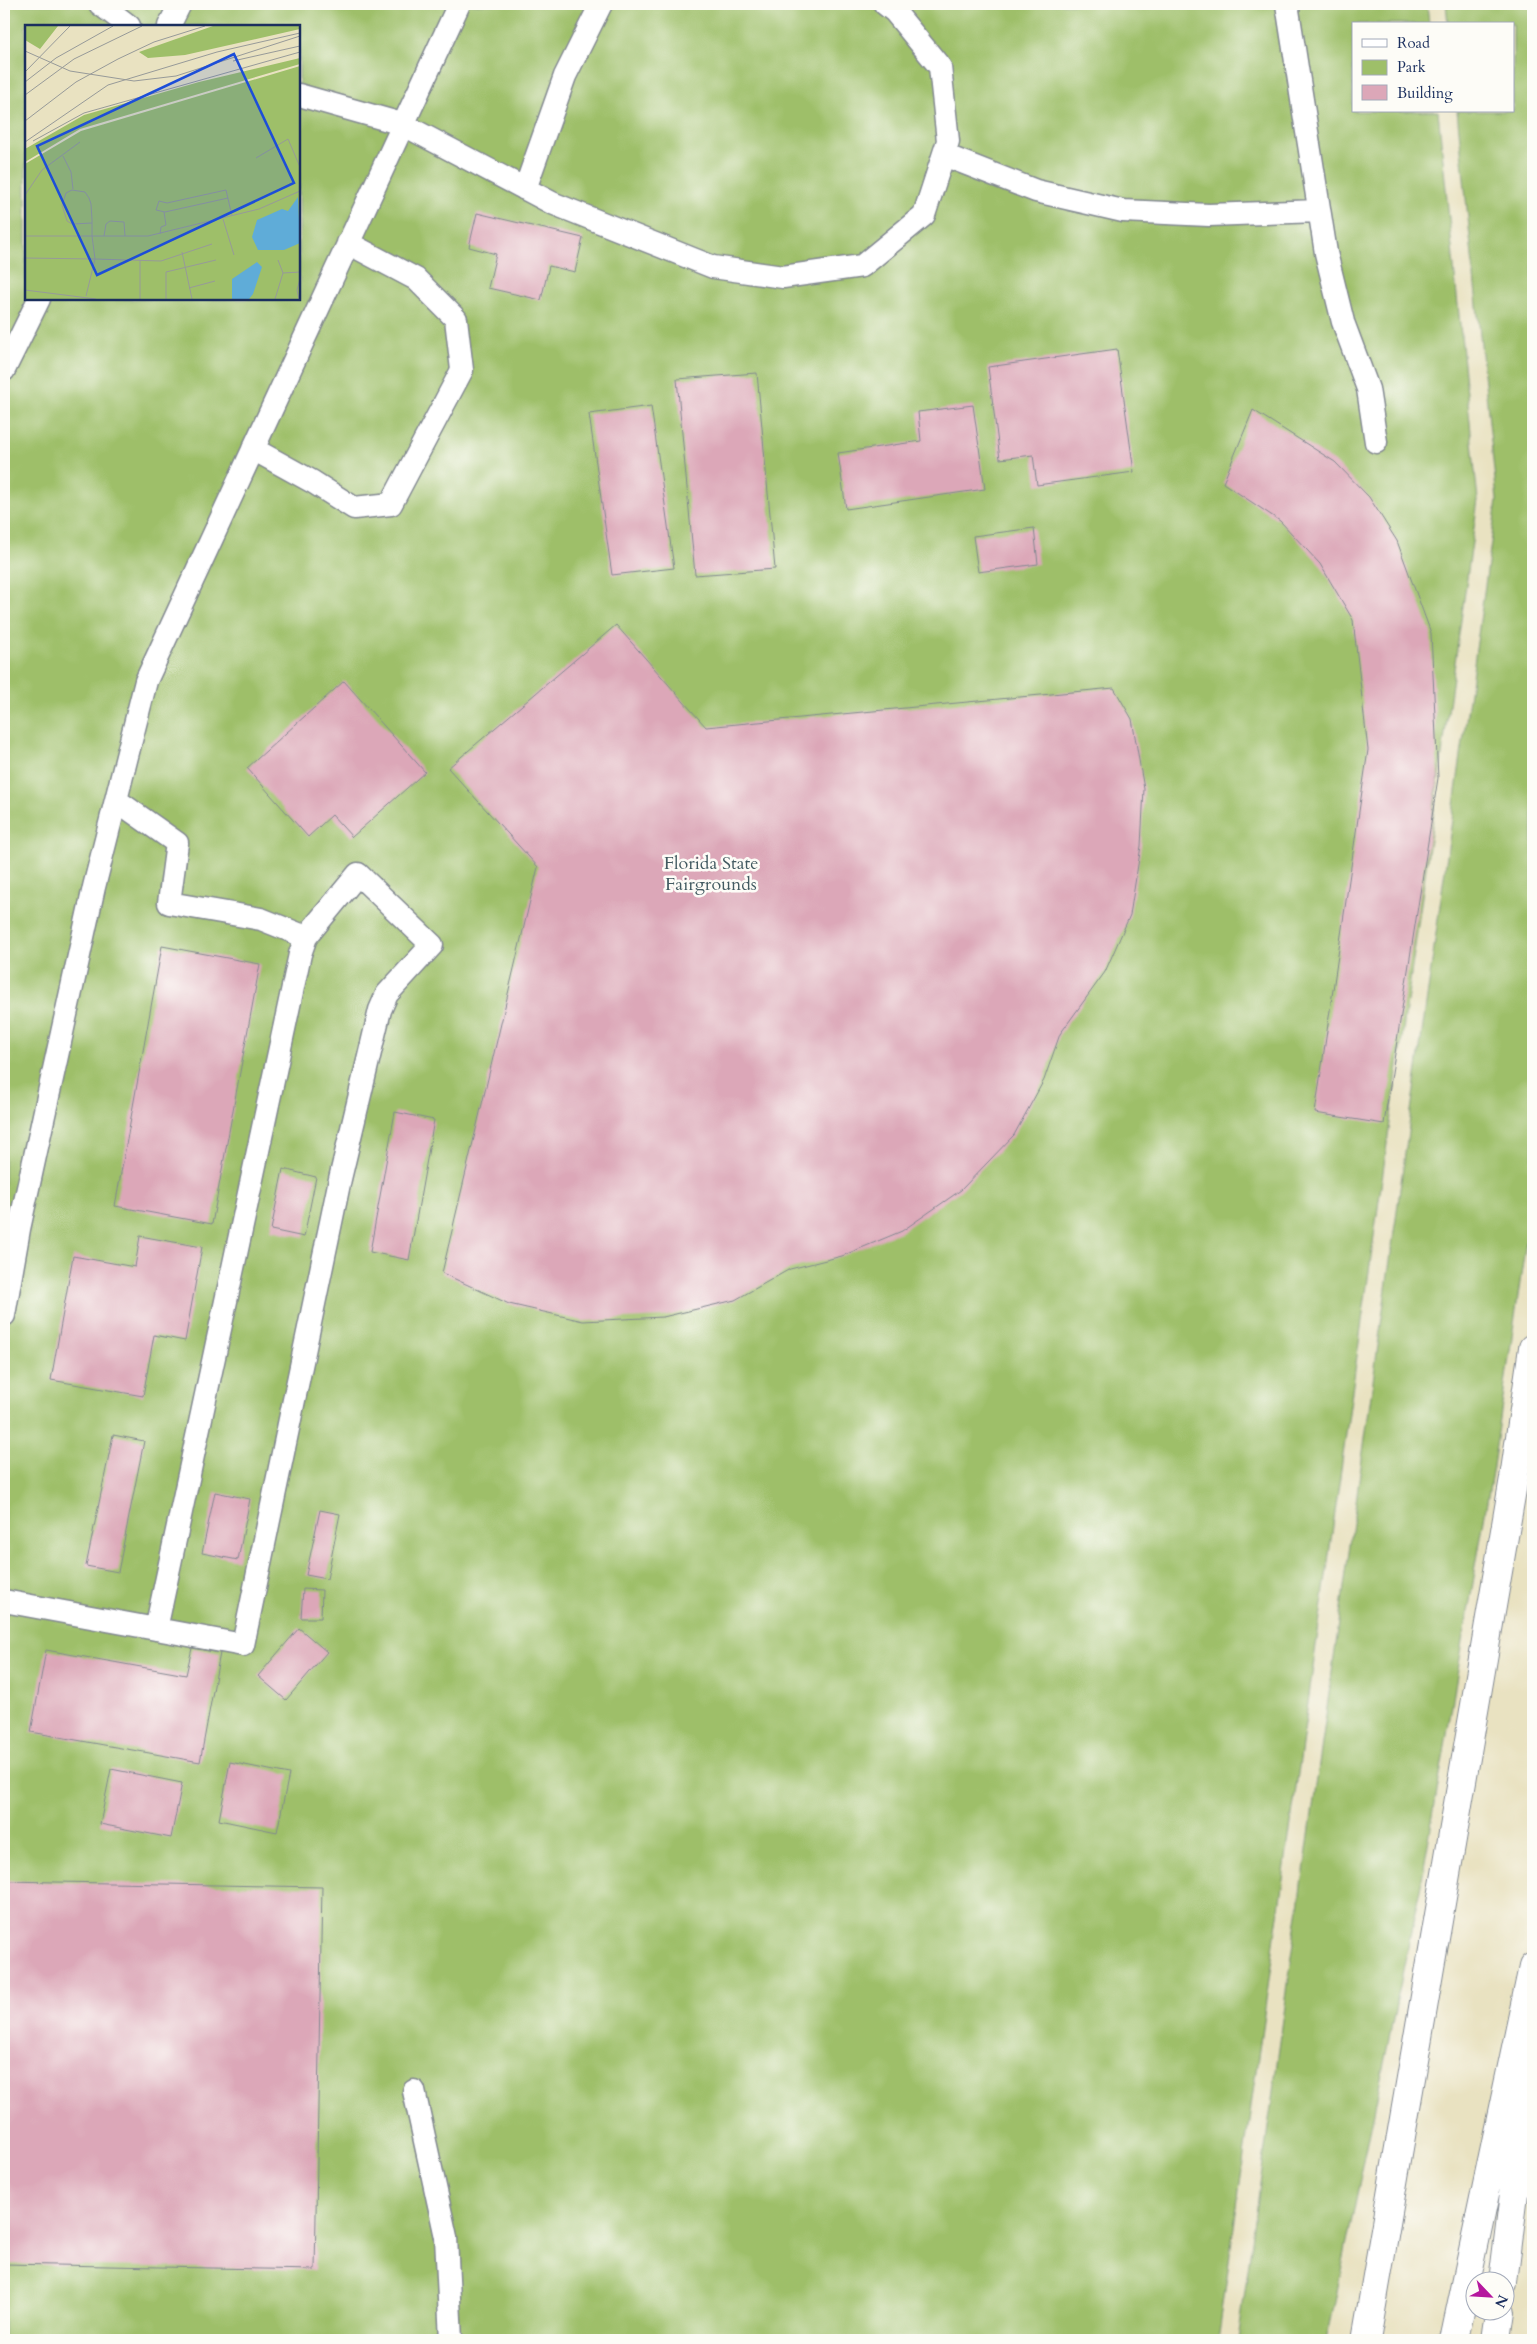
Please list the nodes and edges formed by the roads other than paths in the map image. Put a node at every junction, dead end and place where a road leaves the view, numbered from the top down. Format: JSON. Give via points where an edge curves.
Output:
{"nodes":[{"id":1,"x":100,"y":4,"type":"edge"},
{"id":2,"x":180,"y":4,"type":"edge"},
{"id":3,"x":459,"y":4,"type":"edge"},
{"id":4,"x":600,"y":4,"type":"edge"},
{"id":5,"x":885,"y":4,"type":"edge"},
{"id":6,"x":1287,"y":4,"type":"edge"},
{"id":7,"x":128,"y":25,"type":"edge"},
{"id":8,"x":170,"y":25,"type":"edge"},
{"id":9,"x":300,"y":94,"type":"edge"},
{"id":10,"x":402,"y":124,"type":"junction"},
{"id":11,"x":944,"y":155,"type":"junction"},
{"id":12,"x":525,"y":189,"type":"junction"},
{"id":13,"x":1319,"y":211,"type":"junction"},
{"id":14,"x":348,"y":243,"type":"junction"},
{"id":15,"x":39,"y":300,"type":"edge"},
{"id":16,"x":4,"y":370,"type":"edge"},
{"id":17,"x":1376,"y":442,"type":"dead end"},
{"id":18,"x":253,"y":449,"type":"junction"},
{"id":19,"x":116,"y":800,"type":"junction"},
{"id":20,"x":306,"y":937,"type":"junction"},
{"id":21,"x":4,"y":1315,"type":"edge"},
{"id":22,"x":1533,"y":1348,"type":"edge"},
{"id":23,"x":4,"y":1601,"type":"edge"},
{"id":24,"x":156,"y":1629,"type":"junction"},
{"id":25,"x":1533,"y":1967,"type":"edge"},
{"id":26,"x":1533,"y":2037,"type":"edge"},
{"id":27,"x":414,"y":2091,"type":"dead end"},
{"id":28,"x":1504,"y":2272,"type":"edge"},
{"id":29,"x":1499,"y":2322,"type":"edge"},
{"id":30,"x":451,"y":2340,"type":"edge"},
{"id":31,"x":1366,"y":2340,"type":"edge"},
{"id":32,"x":1454,"y":2340,"type":"edge"},
{"id":33,"x":1496,"y":2340,"type":"edge"}],
"edges":[{"from":1,"to":7,"type":"lane"},
{"from":2,"to":8,"type":"lane"},
{"from":3,"to":10,"type":"lane"},
{"from":4,"to":12,"type":"lane","via":[[565,76]]},
{"from":5,"to":11,"type":"lane","via":[[940,67],[948,141]]},
{"from":6,"to":13,"type":"lane"},
{"from":9,"to":10,"type":"lane"},
{"from":10,"to":12,"type":"lane"},
{"from":10,"to":14,"type":"lane"},
{"from":11,"to":12,"type":"lane","via":[[924,215],[862,266],[782,277],[713,267],[552,203]]},
{"from":11,"to":13,"type":"lane","via":[[1036,191],[1123,211],[1209,215]]},
{"from":13,"to":17,"type":"lane","via":[[1343,322],[1368,389]]},
{"from":14,"to":18,"type":"lane"},
{"from":14,"to":18,"type":"lane","via":[[416,279],[456,319],[462,370],[391,504],[354,508]]},
{"from":15,"to":16,"type":"lane"},
{"from":18,"to":19,"type":"lane","via":[[146,681]]},
{"from":19,"to":20,"type":"lane","via":[[177,843],[169,903],[261,919]]},
{"from":19,"to":21,"type":"lane","via":[[19,1229]]},
{"from":20,"to":24,"type":"lane"},
{"from":20,"to":24,"type":"lane","via":[[358,874],[432,945],[387,994],[380,1010],[340,1179],[243,1645]]},
{"from":22,"to":31,"type":"main road","via":[[1512,1488]]},
{"from":23,"to":24,"type":"lane"},
{"from":25,"to":32,"type":"main road"},
{"from":26,"to":28,"type":"main road"},
{"from":27,"to":30,"type":"lane","via":[[446,2237]]},
{"from":29,"to":33,"type":"main road"}]}
